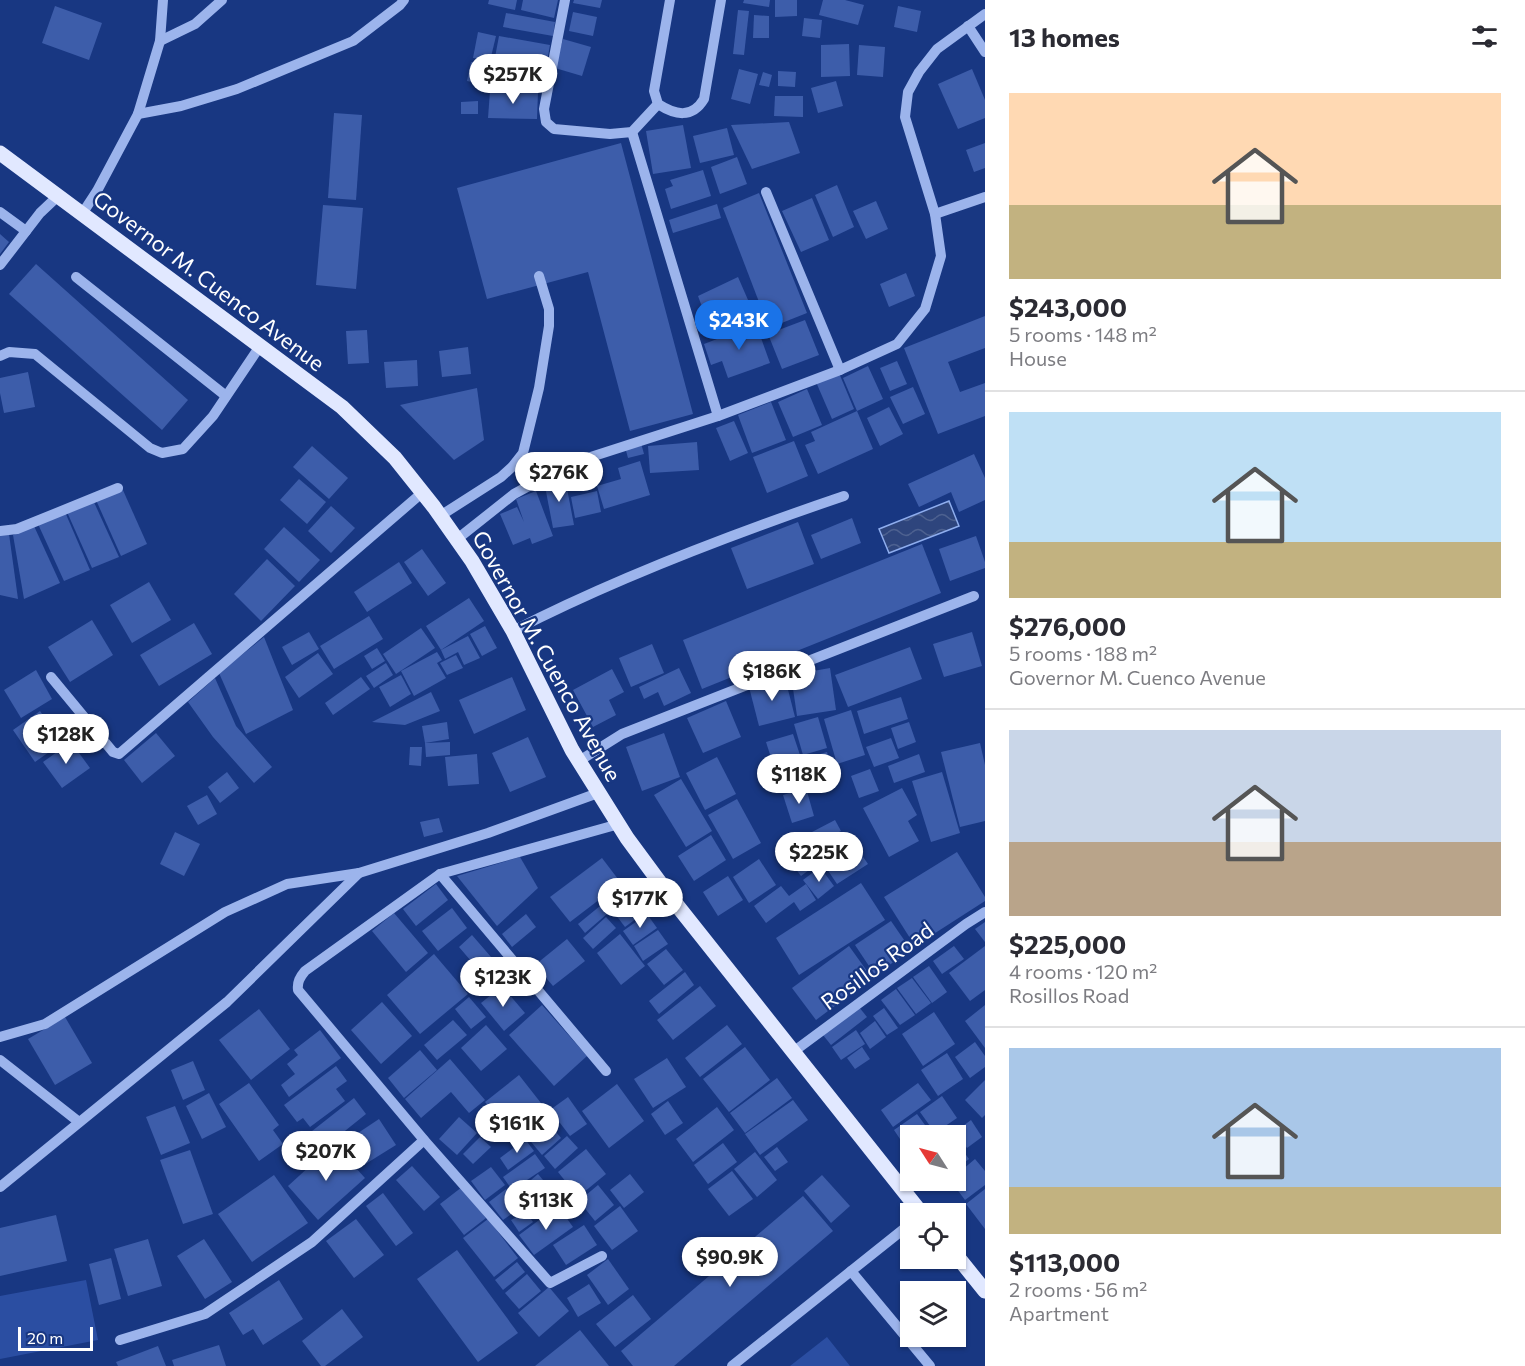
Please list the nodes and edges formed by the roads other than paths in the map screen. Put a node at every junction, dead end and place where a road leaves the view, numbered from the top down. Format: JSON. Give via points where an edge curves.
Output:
{"nodes":[{"id":1,"x":163,"y":0,"type":"edge"},
{"id":2,"x":222,"y":0,"type":"edge"},
{"id":3,"x":404,"y":0,"type":"edge"},
{"id":4,"x":565,"y":0,"type":"edge"},
{"id":5,"x":670,"y":0,"type":"edge"},
{"id":6,"x":721,"y":0,"type":"edge"},
{"id":7,"x":985,"y":14,"type":"edge"},
{"id":8,"x":968,"y":26,"type":"junction"},
{"id":9,"x":160,"y":41,"type":"junction"},
{"id":10,"x":985,"y":52,"type":"edge"},
{"id":11,"x":658,"y":104,"type":"junction"},
{"id":12,"x":138,"y":114,"type":"junction"},
{"id":13,"x":632,"y":132,"type":"junction"},
{"id":14,"x":2,"y":158,"type":"edge"},
{"id":15,"x":766,"y":192,"type":"dead end"},
{"id":16,"x":58,"y":196,"type":"junction"},
{"id":17,"x":985,"y":197,"type":"edge"},
{"id":18,"x":0,"y":212,"type":"edge"},
{"id":19,"x":82,"y":214,"type":"junction"},
{"id":20,"x":935,"y":214,"type":"junction"},
{"id":21,"x":26,"y":231,"type":"junction"},
{"id":22,"x":0,"y":265,"type":"edge"},
{"id":23,"x":539,"y":276,"type":"dead end"},
{"id":24,"x":76,"y":277,"type":"dead end"},
{"id":25,"x":260,"y":346,"type":"junction"},
{"id":26,"x":0,"y":356,"type":"edge"},
{"id":27,"x":840,"y":370,"type":"junction"},
{"id":28,"x":226,"y":396,"type":"junction"},
{"id":29,"x":718,"y":416,"type":"junction"},
{"id":30,"x":118,"y":488,"type":"dead end"},
{"id":31,"x":423,"y":492,"type":"junction"},
{"id":32,"x":844,"y":496,"type":"dead end"},
{"id":33,"x":440,"y":516,"type":"junction"},
{"id":34,"x":0,"y":531,"type":"edge"},
{"id":35,"x":456,"y":540,"type":"junction"},
{"id":36,"x":974,"y":596,"type":"dead end"},
{"id":37,"x":513,"y":631,"type":"junction"},
{"id":38,"x":51,"y":677,"type":"dead end"},
{"id":39,"x":579,"y":761,"type":"junction"},
{"id":40,"x":598,"y":793,"type":"junction"},
{"id":41,"x":619,"y":825,"type":"junction"},
{"id":42,"x":359,"y":873,"type":"junction"},
{"id":43,"x":440,"y":874,"type":"junction"},
{"id":44,"x":984,"y":913,"type":"edge"},
{"id":45,"x":0,"y":1037,"type":"edge"},
{"id":46,"x":793,"y":1052,"type":"junction"},
{"id":47,"x":0,"y":1060,"type":"edge"},
{"id":48,"x":606,"y":1071,"type":"dead end"},
{"id":49,"x":79,"y":1122,"type":"junction"},
{"id":50,"x":424,"y":1140,"type":"junction"},
{"id":51,"x":0,"y":1187,"type":"edge"},
{"id":52,"x":913,"y":1203,"type":"edge"},
{"id":53,"x":900,"y":1232,"type":"edge"},
{"id":54,"x":602,"y":1256,"type":"dead end"},
{"id":55,"x":966,"y":1267,"type":"edge"},
{"id":56,"x":851,"y":1271,"type":"junction"},
{"id":57,"x":985,"y":1291,"type":"edge"},
{"id":58,"x":120,"y":1340,"type":"dead end"},
{"id":59,"x":732,"y":1366,"type":"edge"},
{"id":60,"x":930,"y":1366,"type":"edge"}],
"edges":[{"from":1,"to":9,"type":"street"},
{"from":2,"to":9,"type":"street","via":[[195,24]]},
{"from":3,"to":12,"type":"street","via":[[353,41],[237,89]]},
{"from":4,"to":13,"type":"street","via":[[544,109],[546,122],[554,129]]},
{"from":5,"to":11,"type":"street","via":[[654,91]]},
{"from":6,"to":11,"type":"street","via":[[704,99],[698,109],[684,114]]},
{"from":7,"to":8,"type":"street"},
{"from":8,"to":10,"type":"street"},
{"from":8,"to":20,"type":"street","via":[[937,49],[908,92],[905,117]]},
{"from":9,"to":12,"type":"street"},
{"from":11,"to":13,"type":"street"},
{"from":12,"to":19,"type":"street"},
{"from":13,"to":29,"type":"street"},
{"from":14,"to":16,"type":"main road","name":"Governor M. Cuenco Avenue"},
{"from":15,"to":27,"type":"street"},
{"from":16,"to":19,"type":"main road","name":"Governor M. Cuenco Avenue"},
{"from":16,"to":21,"type":"street"},
{"from":17,"to":20,"type":"street"},
{"from":18,"to":21,"type":"street"},
{"from":19,"to":25,"type":"main road","name":"Governor M. Cuenco Avenue"},
{"from":20,"to":27,"type":"street","via":[[941,256],[925,309],[897,344]]},
{"from":21,"to":22,"type":"street"},
{"from":23,"to":33,"type":"street","via":[[549,309],[549,326],[523,453],[501,477]]},
{"from":24,"to":28,"type":"street"},
{"from":25,"to":28,"type":"street"},
{"from":25,"to":31,"type":"main road","name":"Governor M. Cuenco Avenue","via":[[342,407],[395,458]]},
{"from":26,"to":28,"type":"street","via":[[9,352],[35,354],[150,448],[162,453],[183,449]]},
{"from":27,"to":29,"type":"street"},
{"from":29,"to":35,"type":"street","via":[[569,464],[514,494]]},
{"from":30,"to":34,"type":"street","via":[[17,530]]},
{"from":31,"to":33,"type":"main road","name":"Governor M. Cuenco Avenue"},
{"from":31,"to":38,"type":"street","via":[[118,754]]},
{"from":32,"to":37,"type":"street","via":[[749,528]]},
{"from":33,"to":35,"type":"main road","name":"Governor M. Cuenco Avenue"},
{"from":35,"to":37,"type":"main road","name":"Governor M. Cuenco Avenue"},
{"from":36,"to":39,"type":"street","via":[[622,734]]},
{"from":37,"to":39,"type":"main road","name":"Governor M. Cuenco Avenue"},
{"from":39,"to":40,"type":"main road","name":"Governor M. Cuenco Avenue"},
{"from":40,"to":41,"type":"main road","name":"Governor M. Cuenco Avenue"},
{"from":40,"to":42,"type":"street","via":[[488,833]]},
{"from":41,"to":43,"type":"street"},
{"from":41,"to":46,"type":"main road","name":"Governor M. Cuenco Avenue"},
{"from":42,"to":45,"type":"street","via":[[286,884],[225,912],[45,1024]]},
{"from":42,"to":49,"type":"street","via":[[227,1002]]},
{"from":43,"to":48,"type":"street"},
{"from":43,"to":50,"type":"street","via":[[305,971],[298,986]]},
{"from":44,"to":46,"type":"street","name":"Rosillos Road"},
{"from":46,"to":52,"type":"main road","name":"Governor M. Cuenco Avenue"},
{"from":47,"to":49,"type":"street"},
{"from":49,"to":51,"type":"street"},
{"from":50,"to":54,"type":"street","via":[[550,1283]]},
{"from":50,"to":58,"type":"street","via":[[312,1242],[205,1314]]},
{"from":53,"to":56,"type":"street"},
{"from":55,"to":57,"type":"main road"},
{"from":56,"to":59,"type":"street"},
{"from":56,"to":60,"type":"street"}]}
